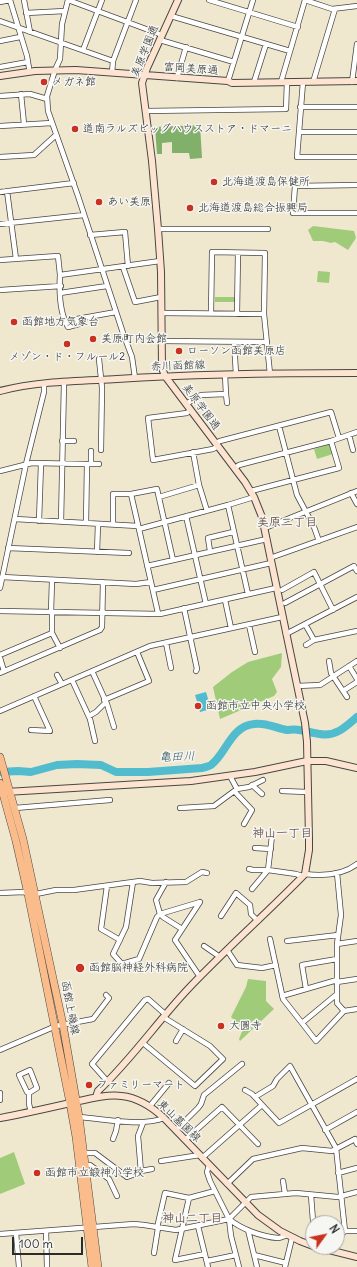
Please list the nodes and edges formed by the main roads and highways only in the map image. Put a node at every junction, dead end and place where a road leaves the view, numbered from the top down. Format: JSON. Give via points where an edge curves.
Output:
{"nodes":[{"id":1,"x":1,"y":760,"type":"edge"},
{"id":2,"x":0,"y":783,"type":"edge"},
{"id":3,"x":4,"y":792,"type":"edge"},
{"id":4,"x":32,"y":894,"type":"junction"},
{"id":5,"x":74,"y":1103,"type":"junction"},
{"id":6,"x":90,"y":1227,"type":"junction"},
{"id":7,"x":92,"y":1267,"type":"edge"},
{"id":8,"x":98,"y":1267,"type":"edge"}],
"edges":[{"from":1,"to":3,"type":"main road","name":"函館上磯線","via":[[7,780]]},
{"from":2,"to":3,"type":"main road","name":"函館上磯線"},
{"from":3,"to":4,"type":"main road","name":"函館上磯線"},
{"from":3,"to":4,"type":"main road","name":"函館上磯線","via":[[15,808]]},
{"from":4,"to":5,"type":"main road","name":"函館上磯線"},
{"from":5,"to":6,"type":"main road","name":"函館上磯線","via":[[76,1137]]},
{"from":5,"to":6,"type":"main road","name":"函館上磯線","via":[[80,1117],[85,1153]]},
{"from":6,"to":7,"type":"main road","name":"函館上磯線"},
{"from":6,"to":8,"type":"main road","name":"函館上磯線"}]}
